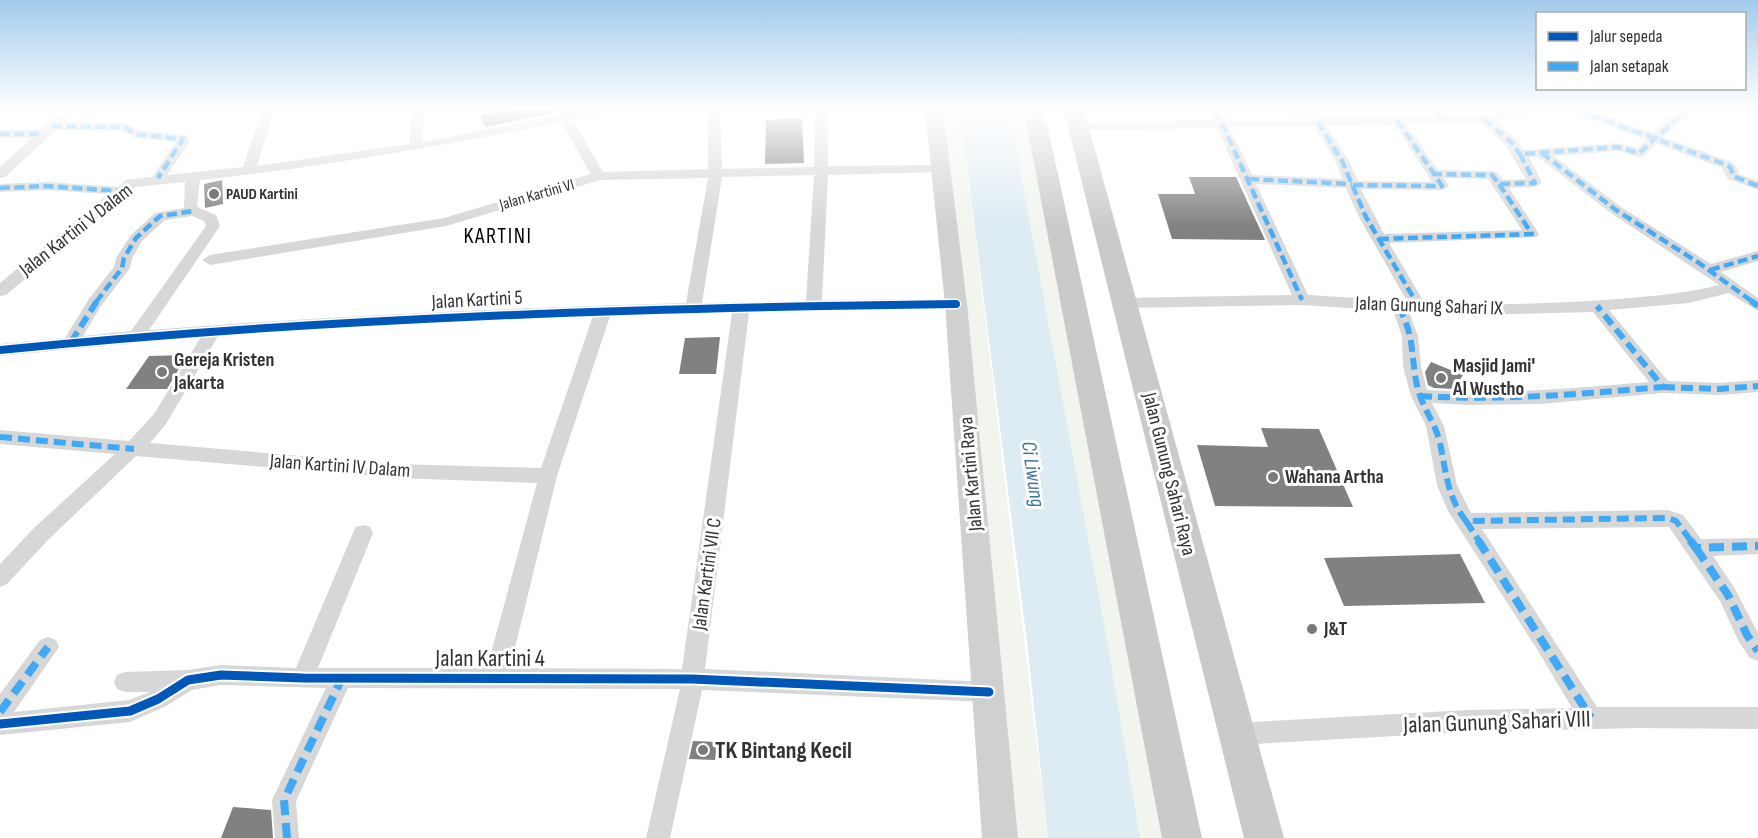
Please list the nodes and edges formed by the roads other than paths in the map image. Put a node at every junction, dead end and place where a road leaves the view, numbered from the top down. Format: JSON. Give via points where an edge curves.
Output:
{"nodes":[{"id":1,"x":27,"y":149,"type":"edge"},
{"id":2,"x":178,"y":149,"type":"edge"},
{"id":3,"x":255,"y":149,"type":"edge"},
{"id":4,"x":400,"y":149,"type":"edge"},
{"id":5,"x":583,"y":149,"type":"edge"},
{"id":6,"x":715,"y":149,"type":"edge"},
{"id":7,"x":820,"y":149,"type":"edge"},
{"id":8,"x":937,"y":149,"type":"edge"},
{"id":9,"x":1042,"y":149,"type":"edge"},
{"id":10,"x":1084,"y":149,"type":"edge"},
{"id":11,"x":1234,"y":149,"type":"edge"},
{"id":12,"x":1333,"y":149,"type":"edge"},
{"id":13,"x":1417,"y":149,"type":"edge"},
{"id":14,"x":1516,"y":149,"type":"edge"},
{"id":15,"x":1591,"y":149,"type":"edge"},
{"id":16,"x":1625,"y":149,"type":"edge"},
{"id":17,"x":1643,"y":149,"type":"edge"},
{"id":18,"x":1687,"y":149,"type":"edge"},
{"id":19,"x":1542,"y":153,"type":"junction"},
{"id":20,"x":1520,"y":154,"type":"junction"},
{"id":21,"x":939,"y":168,"type":"junction"},
{"id":22,"x":248,"y":171,"type":"junction"},
{"id":23,"x":820,"y":171,"type":"junction"},
{"id":24,"x":0,"y":174,"type":"edge"},
{"id":25,"x":1434,"y":174,"type":"junction"},
{"id":26,"x":715,"y":175,"type":"junction"},
{"id":27,"x":193,"y":176,"type":"junction"},
{"id":28,"x":599,"y":176,"type":"junction"},
{"id":29,"x":158,"y":178,"type":"junction"},
{"id":30,"x":1249,"y":179,"type":"junction"},
{"id":31,"x":1353,"y":184,"type":"junction"},
{"id":32,"x":1499,"y":184,"type":"junction"},
{"id":33,"x":1758,"y":186,"type":"edge"},
{"id":34,"x":0,"y":188,"type":"edge"},
{"id":35,"x":120,"y":191,"type":"junction"},
{"id":36,"x":193,"y":211,"type":"junction"},
{"id":37,"x":1379,"y":239,"type":"junction"},
{"id":38,"x":1758,"y":256,"type":"edge"},
{"id":39,"x":210,"y":260,"type":"dead end"},
{"id":40,"x":1710,"y":270,"type":"junction"},
{"id":41,"x":1731,"y":287,"type":"junction"},
{"id":42,"x":0,"y":291,"type":"edge"},
{"id":43,"x":1302,"y":300,"type":"junction"},
{"id":44,"x":1125,"y":303,"type":"junction"},
{"id":45,"x":956,"y":304,"type":"junction"},
{"id":46,"x":814,"y":306,"type":"junction"},
{"id":47,"x":1399,"y":306,"type":"junction"},
{"id":48,"x":1597,"y":306,"type":"junction"},
{"id":49,"x":1758,"y":306,"type":"edge"},
{"id":50,"x":1419,"y":307,"type":"junction"},
{"id":51,"x":741,"y":308,"type":"junction"},
{"id":52,"x":693,"y":309,"type":"junction"},
{"id":53,"x":603,"y":310,"type":"junction"},
{"id":54,"x":214,"y":329,"type":"junction"},
{"id":55,"x":137,"y":335,"type":"junction"},
{"id":56,"x":71,"y":342,"type":"junction"},
{"id":57,"x":0,"y":350,"type":"edge"},
{"id":58,"x":1663,"y":387,"type":"junction"},
{"id":59,"x":1755,"y":389,"type":"edge"},
{"id":60,"x":1420,"y":396,"type":"junction"},
{"id":61,"x":0,"y":437,"type":"edge"},
{"id":62,"x":134,"y":449,"type":"junction"},
{"id":63,"x":548,"y":476,"type":"junction"},
{"id":64,"x":1466,"y":521,"type":"junction"},
{"id":65,"x":363,"y":533,"type":"dead end"},
{"id":66,"x":1758,"y":546,"type":"edge"},
{"id":67,"x":1696,"y":548,"type":"junction"},
{"id":68,"x":0,"y":578,"type":"edge"},
{"id":69,"x":48,"y":647,"type":"dead end"},
{"id":70,"x":1757,"y":647,"type":"edge"},
{"id":71,"x":303,"y":678,"type":"junction"},
{"id":72,"x":342,"y":678,"type":"junction"},
{"id":73,"x":496,"y":678,"type":"junction"},
{"id":74,"x":188,"y":680,"type":"junction"},
{"id":75,"x":692,"y":680,"type":"junction"},
{"id":76,"x":124,"y":682,"type":"dead end"},
{"id":77,"x":989,"y":692,"type":"junction"},
{"id":78,"x":0,"y":712,"type":"edge"},
{"id":79,"x":1591,"y":718,"type":"junction"},
{"id":80,"x":1758,"y":718,"type":"edge"},
{"id":81,"x":0,"y":724,"type":"edge"},
{"id":82,"x":1236,"y":734,"type":"junction"},
{"id":83,"x":287,"y":838,"type":"edge"},
{"id":84,"x":658,"y":838,"type":"edge"},
{"id":85,"x":1000,"y":838,"type":"edge"},
{"id":86,"x":1182,"y":838,"type":"edge"},
{"id":87,"x":1264,"y":838,"type":"edge"}],
"edges":[{"from":1,"to":24,"type":"street"},
{"from":2,"to":29,"type":"street"},
{"from":3,"to":22,"type":"street"},
{"from":4,"to":22,"type":"street","name":"Jalan Kartini V Dalam"},
{"from":5,"to":28,"type":"street"},
{"from":6,"to":26,"type":"street"},
{"from":7,"to":23,"type":"street"},
{"from":8,"to":21,"type":"street","name":"Jalan Kartini Raya"},
{"from":9,"to":86,"type":"main road"},
{"from":10,"to":44,"type":"main road","name":"Jalan Gunung Sahari Raya"},
{"from":11,"to":30,"type":"street"},
{"from":12,"to":31,"type":"street"},
{"from":13,"to":25,"type":"street"},
{"from":14,"to":20,"type":"street"},
{"from":15,"to":19,"type":"street"},
{"from":16,"to":17,"type":"street","via":[[1639,153]]},
{"from":18,"to":33,"type":"street","via":[[1730,166],[1733,176]]},
{"from":19,"to":20,"type":"street"},
{"from":19,"to":40,"type":"street","via":[[1617,210]]},
{"from":20,"to":32,"type":"street","via":[[1536,183]]},
{"from":21,"to":23,"type":"street","name":"Jalan Kartini VI"},
{"from":21,"to":45,"type":"street","name":"Jalan Kartini Raya"},
{"from":22,"to":27,"type":"street","name":"Jalan Kartini V Dalam"},
{"from":23,"to":26,"type":"street","name":"Jalan Kartini VI"},
{"from":23,"to":46,"type":"street"},
{"from":25,"to":31,"type":"street","via":[[1442,186]]},
{"from":25,"to":32,"type":"street","via":[[1492,175]]},
{"from":26,"to":28,"type":"street","name":"Jalan Kartini VI"},
{"from":26,"to":52,"type":"street"},
{"from":27,"to":29,"type":"street","name":"Jalan Kartini V Dalam"},
{"from":27,"to":36,"type":"street"},
{"from":28,"to":39,"type":"street","name":"Jalan Kartini VI","via":[[446,222]]},
{"from":29,"to":35,"type":"street","name":"Jalan Kartini V Dalam","via":[[131,183]]},
{"from":30,"to":31,"type":"street"},
{"from":30,"to":43,"type":"street"},
{"from":31,"to":37,"type":"street"},
{"from":32,"to":37,"type":"street","via":[[1532,234]]},
{"from":34,"to":35,"type":"street","via":[[47,186]]},
{"from":35,"to":42,"type":"street","name":"Jalan Kartini V Dalam"},
{"from":36,"to":55,"type":"street","via":[[211,218],[213,226]]},
{"from":36,"to":56,"type":"street","via":[[160,216],[136,238],[122,268],[94,303]]},
{"from":37,"to":50,"type":"street"},
{"from":38,"to":40,"type":"street"},
{"from":40,"to":41,"type":"street"},
{"from":41,"to":48,"type":"street","name":"Jalan Gunung Sahari IX","via":[[1689,298]]},
{"from":41,"to":49,"type":"street"},
{"from":43,"to":44,"type":"street","name":"Jalan Gunung Sahari IX"},
{"from":43,"to":47,"type":"street","name":"Jalan Gunung Sahari IX"},
{"from":44,"to":82,"type":"main road","name":"Jalan Gunung Sahari Raya"},
{"from":45,"to":46,"type":"street","name":"Jalan Kartini 5"},
{"from":45,"to":77,"type":"street","name":"Jalan Kartini Raya"},
{"from":46,"to":51,"type":"street","name":"Jalan Kartini 5"},
{"from":47,"to":50,"type":"street","name":"Jalan Gunung Sahari IX"},
{"from":47,"to":60,"type":"street","via":[[1410,336]]},
{"from":48,"to":50,"type":"street","name":"Jalan Gunung Sahari IX","via":[[1470,310]]},
{"from":48,"to":58,"type":"street"},
{"from":51,"to":52,"type":"street","name":"Jalan Kartini 5"},
{"from":51,"to":75,"type":"street","name":"Jalan Kartini VII C"},
{"from":52,"to":53,"type":"street","name":"Jalan Kartini 5"},
{"from":53,"to":54,"type":"street","name":"Jalan Kartini 5"},
{"from":53,"to":63,"type":"street"},
{"from":54,"to":55,"type":"street","name":"Jalan Kartini 5"},
{"from":54,"to":62,"type":"street","via":[[160,419]]},
{"from":55,"to":56,"type":"street","name":"Jalan Kartini 5"},
{"from":56,"to":57,"type":"street","name":"Jalan Kartini 5"},
{"from":58,"to":59,"type":"street"},
{"from":58,"to":60,"type":"street","via":[[1540,398]]},
{"from":60,"to":64,"type":"street","via":[[1435,426],[1448,485]]},
{"from":61,"to":62,"type":"street","name":"Jalan Kartini IV Dalam"},
{"from":62,"to":63,"type":"street","name":"Jalan Kartini IV Dalam","via":[[394,471]]},
{"from":62,"to":68,"type":"street","via":[[41,534]]},
{"from":63,"to":73,"type":"street"},
{"from":64,"to":67,"type":"street","via":[[1668,518],[1676,521]]},
{"from":64,"to":79,"type":"street"},
{"from":65,"to":71,"type":"street"},
{"from":66,"to":67,"type":"street"},
{"from":67,"to":70,"type":"street"},
{"from":69,"to":78,"type":"street"},
{"from":71,"to":72,"type":"street","name":"Jalan Kartini 4"},
{"from":71,"to":74,"type":"street","name":"Jalan Kartini 4","via":[[222,675]]},
{"from":72,"to":73,"type":"street","name":"Jalan Kartini 4"},
{"from":72,"to":83,"type":"street","via":[[284,800]]},
{"from":73,"to":75,"type":"street","name":"Jalan Kartini 4"},
{"from":74,"to":76,"type":"street"},
{"from":74,"to":81,"type":"street","name":"Jalan Kartini 4","via":[[130,711]]},
{"from":75,"to":77,"type":"street","name":"Jalan Kartini 4"},
{"from":75,"to":84,"type":"street","name":"Jalan Kartini VII C"},
{"from":77,"to":85,"type":"street","name":"Jalan Kartini Raya"},
{"from":79,"to":80,"type":"street","name":"Jalan Gunung Sahari VIII"},
{"from":79,"to":82,"type":"street","name":"Jalan Gunung Sahari VIII"},
{"from":82,"to":87,"type":"main road","name":"Jalan Gunung Sahari Raya"}]}
